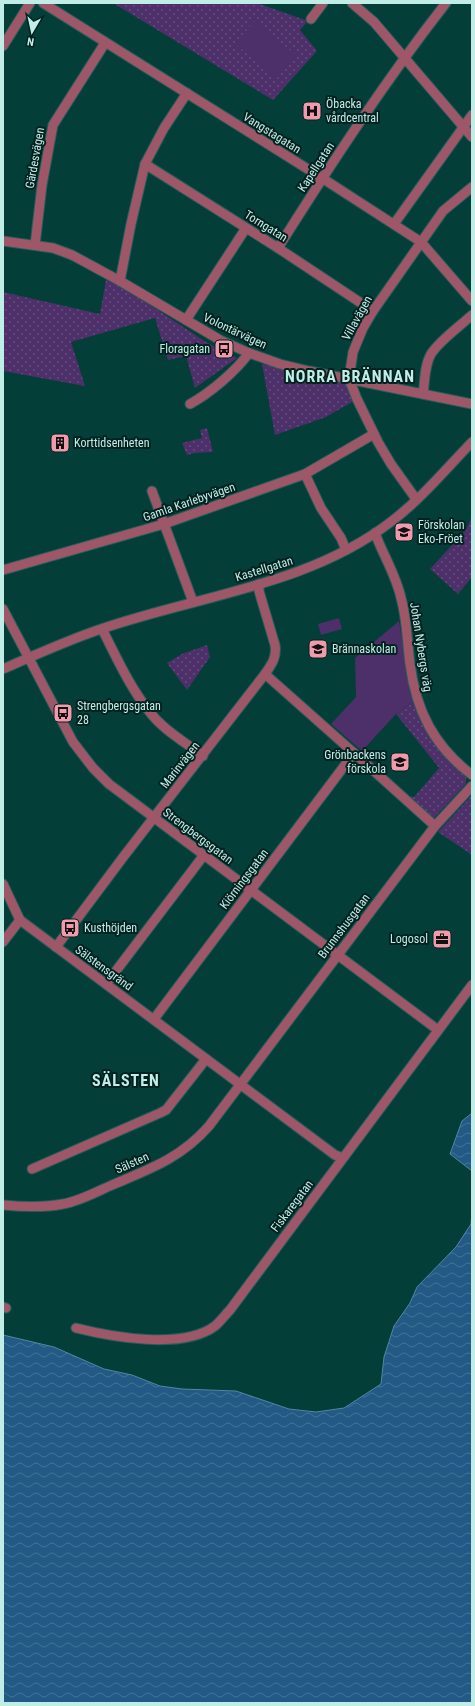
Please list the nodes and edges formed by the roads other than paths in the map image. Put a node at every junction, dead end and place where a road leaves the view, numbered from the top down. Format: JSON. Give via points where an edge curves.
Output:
{"nodes":[{"id":1,"x":30,"y":3,"type":"edge"},
{"id":2,"x":43,"y":3,"type":"edge"},
{"id":3,"x":323,"y":3,"type":"edge"},
{"id":4,"x":352,"y":3,"type":"edge"},
{"id":5,"x":446,"y":3,"type":"edge"},
{"id":6,"x":311,"y":19,"type":"dead end"},
{"id":7,"x":105,"y":43,"type":"junction"},
{"id":8,"x":3,"y":46,"type":"edge"},
{"id":9,"x":404,"y":58,"type":"junction"},
{"id":10,"x":187,"y":93,"type":"junction"},
{"id":11,"x":472,"y":115,"type":"edge"},
{"id":12,"x":463,"y":127,"type":"junction"},
{"id":13,"x":472,"y":137,"type":"edge"},
{"id":14,"x":145,"y":164,"type":"junction"},
{"id":15,"x":322,"y":178,"type":"junction"},
{"id":16,"x":472,"y":188,"type":"edge"},
{"id":17,"x":394,"y":224,"type":"junction"},
{"id":18,"x":246,"y":228,"type":"junction"},
{"id":19,"x":3,"y":241,"type":"edge"},
{"id":20,"x":421,"y":242,"type":"junction"},
{"id":21,"x":34,"y":245,"type":"junction"},
{"id":22,"x":278,"y":248,"type":"junction"},
{"id":23,"x":120,"y":281,"type":"junction"},
{"id":24,"x":472,"y":301,"type":"edge"},
{"id":25,"x":373,"y":311,"type":"junction"},
{"id":26,"x":472,"y":315,"type":"edge"},
{"id":27,"x":186,"y":320,"type":"junction"},
{"id":28,"x":249,"y":353,"type":"junction"},
{"id":29,"x":349,"y":379,"type":"junction"},
{"id":30,"x":423,"y":394,"type":"junction"},
{"id":31,"x":190,"y":404,"type":"dead end"},
{"id":32,"x":472,"y":404,"type":"edge"},
{"id":33,"x":374,"y":434,"type":"junction"},
{"id":34,"x":472,"y":442,"type":"edge"},
{"id":35,"x":305,"y":474,"type":"junction"},
{"id":36,"x":152,"y":491,"type":"dead end"},
{"id":37,"x":416,"y":499,"type":"junction"},
{"id":38,"x":164,"y":524,"type":"junction"},
{"id":39,"x":374,"y":533,"type":"junction"},
{"id":40,"x":346,"y":550,"type":"junction"},
{"id":41,"x":3,"y":570,"type":"edge"},
{"id":42,"x":259,"y":584,"type":"junction"},
{"id":43,"x":194,"y":602,"type":"junction"},
{"id":44,"x":3,"y":609,"type":"edge"},
{"id":45,"x":102,"y":629,"type":"junction"},
{"id":46,"x":29,"y":658,"type":"junction"},
{"id":47,"x":3,"y":669,"type":"edge"},
{"id":48,"x":265,"y":674,"type":"junction"},
{"id":49,"x":354,"y":753,"type":"junction"},
{"id":50,"x":203,"y":756,"type":"junction"},
{"id":51,"x":472,"y":775,"type":"edge"},
{"id":52,"x":472,"y":786,"type":"edge"},
{"id":53,"x":154,"y":818,"type":"junction"},
{"id":54,"x":435,"y":826,"type":"junction"},
{"id":55,"x":204,"y":855,"type":"junction"},
{"id":56,"x":3,"y":884,"type":"edge"},
{"id":57,"x":250,"y":891,"type":"junction"},
{"id":58,"x":20,"y":920,"type":"junction"},
{"id":59,"x":3,"y":942,"type":"edge"},
{"id":60,"x":56,"y":947,"type":"junction"},
{"id":61,"x":338,"y":955,"type":"junction"},
{"id":62,"x":106,"y":984,"type":"junction"},
{"id":63,"x":472,"y":984,"type":"edge"},
{"id":64,"x":154,"y":1019,"type":"junction"},
{"id":65,"x":438,"y":1030,"type":"junction"},
{"id":66,"x":206,"y":1059,"type":"junction"},
{"id":67,"x":240,"y":1084,"type":"junction"},
{"id":68,"x":343,"y":1158,"type":"junction"},
{"id":69,"x":32,"y":1169,"type":"dead end"},
{"id":70,"x":3,"y":1205,"type":"edge"},
{"id":71,"x":76,"y":1328,"type":"dead end"}],
"edges":[{"from":1,"to":8,"type":"street"},
{"from":2,"to":7,"type":"street","name":"Vangstagatan"},
{"from":3,"to":6,"type":"street"},
{"from":4,"to":9,"type":"street","via":[[374,22]]},
{"from":5,"to":9,"type":"street","name":"Kapellgatan"},
{"from":7,"to":10,"type":"street","name":"Vangstagatan"},
{"from":7,"to":21,"type":"street","name":"Gärdesvägen","via":[[53,125]]},
{"from":9,"to":12,"type":"street"},
{"from":9,"to":15,"type":"street","name":"Kapellgatan"},
{"from":10,"to":14,"type":"street"},
{"from":10,"to":15,"type":"street","name":"Vangstagatan"},
{"from":11,"to":12,"type":"street"},
{"from":12,"to":13,"type":"street"},
{"from":12,"to":17,"type":"street"},
{"from":14,"to":18,"type":"street","name":"Torngatan"},
{"from":14,"to":23,"type":"street"},
{"from":15,"to":17,"type":"street","name":"Vangstagatan"},
{"from":15,"to":22,"type":"street","name":"Kapellgatan"},
{"from":16,"to":20,"type":"street","name":"Villavägen","via":[[443,211]]},
{"from":17,"to":20,"type":"street","name":"Vangstagatan"},
{"from":18,"to":22,"type":"street","name":"Torngatan"},
{"from":18,"to":27,"type":"street"},
{"from":19,"to":21,"type":"street","name":"Volontärvägen"},
{"from":20,"to":24,"type":"street","name":"Vangstagatan"},
{"from":20,"to":25,"type":"street","name":"Villavägen"},
{"from":21,"to":23,"type":"street","name":"Volontärvägen","via":[[72,255]]},
{"from":22,"to":25,"type":"street","name":"Torngatan"},
{"from":23,"to":27,"type":"street","name":"Volontärvägen"},
{"from":25,"to":29,"type":"street","name":"Villavägen","via":[[353,352]]},
{"from":26,"to":30,"type":"street","via":[[430,355]]},
{"from":27,"to":28,"type":"street","name":"Volontärvägen"},
{"from":28,"to":29,"type":"street","name":"Volontärvägen","via":[[280,364]]},
{"from":28,"to":31,"type":"street","via":[[242,363]]},
{"from":29,"to":30,"type":"street","name":"Volontärvägen"},
{"from":29,"to":33,"type":"street"},
{"from":30,"to":32,"type":"street","name":"Volontärvägen"},
{"from":33,"to":35,"type":"street","name":"Gamla Karlebyvägen"},
{"from":33,"to":37,"type":"street","via":[[391,464]]},
{"from":34,"to":37,"type":"street","name":"Kastellgatan"},
{"from":35,"to":38,"type":"street","name":"Gamla Karlebyvägen"},
{"from":35,"to":40,"type":"street","via":[[321,508]]},
{"from":36,"to":38,"type":"street"},
{"from":37,"to":39,"type":"street","name":"Kastellgatan","via":[[393,521]]},
{"from":38,"to":41,"type":"street","name":"Gamla Karlebyvägen"},
{"from":38,"to":43,"type":"street"},
{"from":39,"to":40,"type":"street","name":"Kastellgatan"},
{"from":39,"to":51,"type":"street","name":"Johan Nybergs väg","via":[[397,583],[414,688],[423,714],[431,732],[442,747]]},
{"from":40,"to":42,"type":"street","name":"Kastellgatan","via":[[303,570]]},
{"from":42,"to":43,"type":"street","name":"Kastellgatan"},
{"from":42,"to":48,"type":"street","name":"Marinvägen","via":[[276,651],[273,662]]},
{"from":43,"to":45,"type":"street","name":"Kastellgatan"},
{"from":44,"to":46,"type":"street","name":"Strengbergsgatan"},
{"from":45,"to":46,"type":"street","name":"Kastellgatan"},
{"from":45,"to":50,"type":"street","via":[[149,712]]},
{"from":46,"to":47,"type":"street","name":"Kastellgatan"},
{"from":46,"to":53,"type":"street","name":"Strengbergsgatan","via":[[82,755],[109,784]]},
{"from":48,"to":49,"type":"street"},
{"from":48,"to":50,"type":"street","name":"Marinvägen"},
{"from":49,"to":54,"type":"street"},
{"from":49,"to":57,"type":"street","name":"Kiörningsgatan"},
{"from":50,"to":53,"type":"street","name":"Marinvägen"},
{"from":52,"to":54,"type":"street","name":"Brunnshusgatan"},
{"from":53,"to":55,"type":"street","name":"Strengbergsgatan"},
{"from":53,"to":60,"type":"street","name":"Marinvägen"},
{"from":54,"to":61,"type":"street","name":"Brunnshusgatan"},
{"from":55,"to":57,"type":"street","name":"Strengbergsgatan"},
{"from":55,"to":62,"type":"street"},
{"from":56,"to":58,"type":"street","name":"Sälstensgränd"},
{"from":57,"to":61,"type":"street","name":"Strengbergsgatan"},
{"from":57,"to":64,"type":"street","name":"Kiörningsgatan"},
{"from":58,"to":59,"type":"street"},
{"from":58,"to":60,"type":"street","name":"Sälstensgränd"},
{"from":60,"to":62,"type":"street","name":"Sälstensgränd"},
{"from":61,"to":65,"type":"street","name":"Strengbergsgatan"},
{"from":61,"to":67,"type":"street","name":"Brunnshusgatan"},
{"from":62,"to":64,"type":"street","name":"Sälstensgränd"},
{"from":63,"to":65,"type":"street","name":"Fiskaregatan"},
{"from":64,"to":66,"type":"street","name":"Sälstensgränd"},
{"from":65,"to":68,"type":"street","name":"Fiskaregatan"},
{"from":66,"to":67,"type":"street","name":"Sälstensgränd"},
{"from":66,"to":69,"type":"street","via":[[166,1110]]},
{"from":67,"to":68,"type":"street","name":"Sälstensgränd","via":[[335,1155]]},
{"from":67,"to":70,"type":"street","name":"Sälsten","via":[[196,1141],[164,1162],[66,1204],[39,1207]]},
{"from":68,"to":71,"type":"street","name":"Fiskaregatan","via":[[230,1310],[215,1326],[194,1335],[161,1339],[106,1335]]}]}
